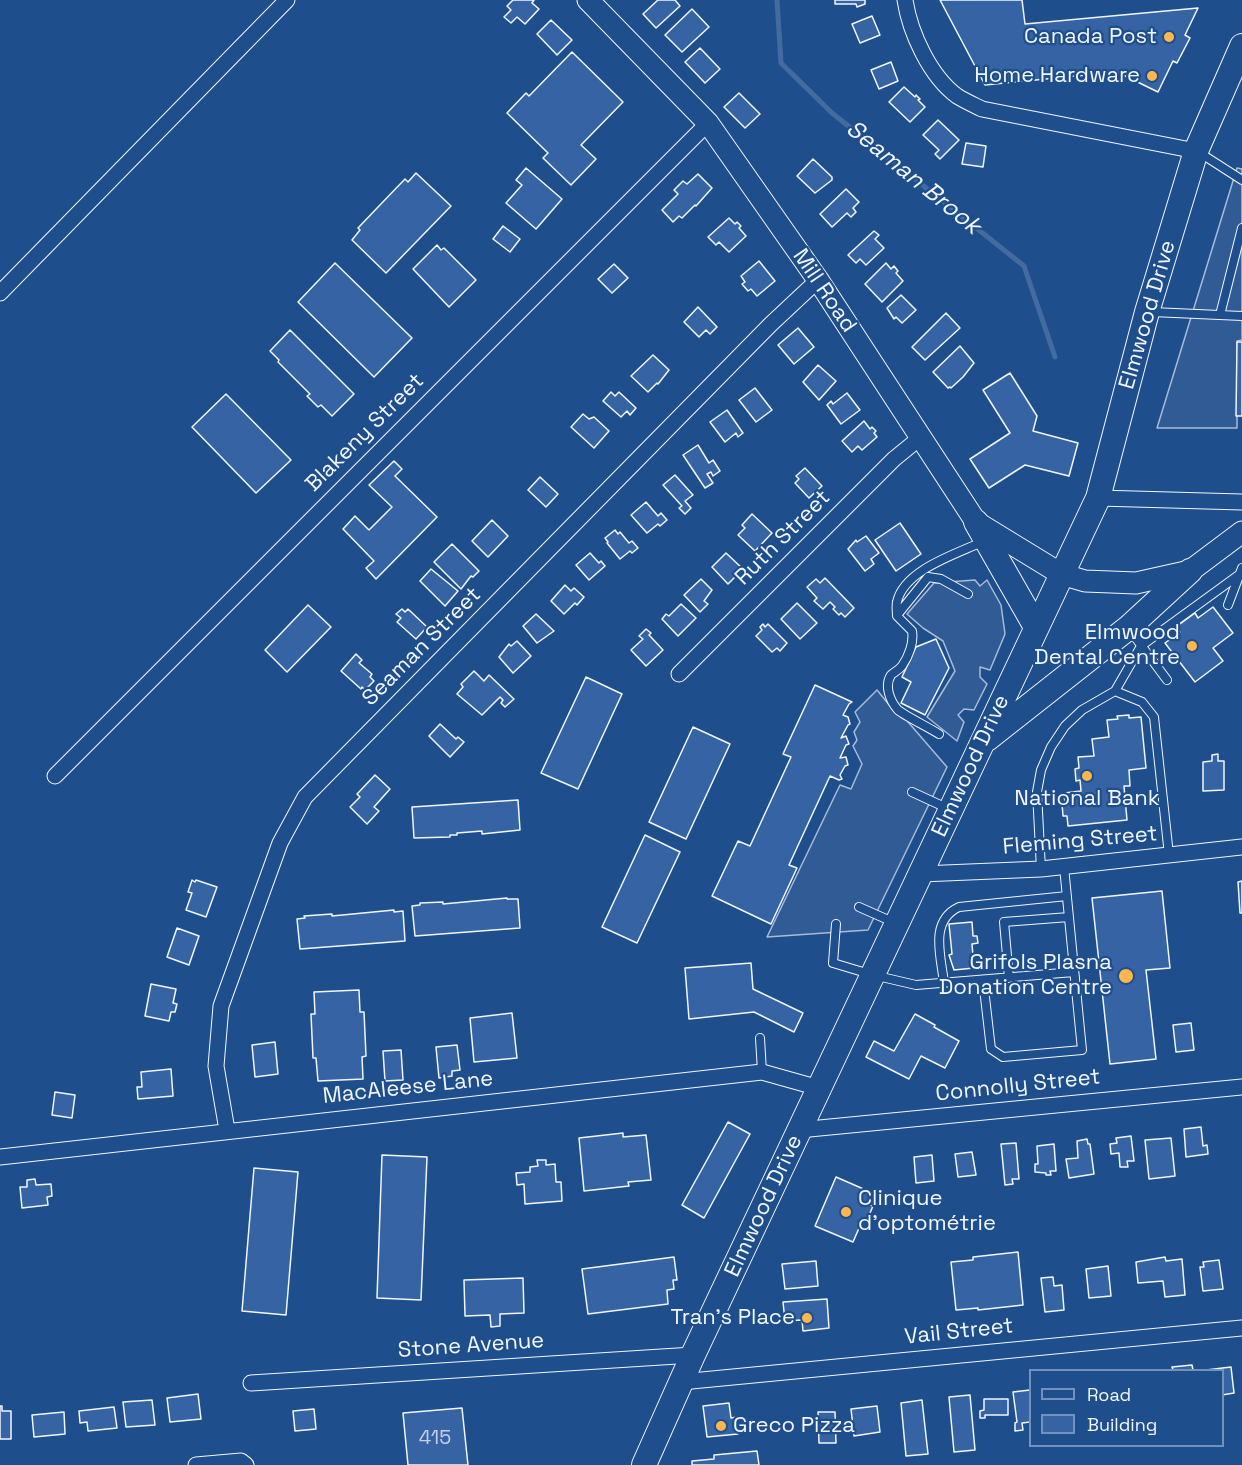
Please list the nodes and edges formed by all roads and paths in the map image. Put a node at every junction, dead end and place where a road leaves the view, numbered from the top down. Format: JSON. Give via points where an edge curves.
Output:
{"nodes":[{"id":1,"x":287,"y":0,"type":"edge"},
{"id":2,"x":588,"y":0,"type":"edge"},
{"id":3,"x":905,"y":0,"type":"edge"},
{"id":4,"x":1242,"y":46,"type":"edge"},
{"id":5,"x":708,"y":123,"type":"junction"},
{"id":6,"x":1196,"y":151,"type":"junction"},
{"id":7,"x":1242,"y":180,"type":"edge"},
{"id":8,"x":1242,"y":228,"type":"edge"},
{"id":9,"x":818,"y":280,"type":"junction"},
{"id":10,"x":0,"y":293,"type":"edge"},
{"id":11,"x":1147,"y":312,"type":"junction"},
{"id":12,"x":1220,"y":315,"type":"junction"},
{"id":13,"x":1242,"y":316,"type":"edge"},
{"id":14,"x":921,"y":437,"type":"junction"},
{"id":15,"x":1098,"y":498,"type":"junction"},
{"id":16,"x":1242,"y":502,"type":"edge"},
{"id":17,"x":981,"y":531,"type":"junction"},
{"id":18,"x":1242,"y":532,"type":"edge"},
{"id":19,"x":1190,"y":571,"type":"junction"},
{"id":20,"x":1241,"y":571,"type":"edge"},
{"id":21,"x":1061,"y":574,"type":"junction"},
{"id":22,"x":968,"y":594,"type":"dead end"},
{"id":23,"x":1228,"y":605,"type":"dead end"},
{"id":24,"x":897,"y":616,"type":"junction"},
{"id":25,"x":1036,"y":627,"type":"junction"},
{"id":26,"x":1135,"y":637,"type":"junction"},
{"id":27,"x":679,"y":674,"type":"dead end"},
{"id":28,"x":1167,"y":680,"type":"dead end"},
{"id":29,"x":1115,"y":691,"type":"junction"},
{"id":30,"x":939,"y":734,"type":"dead end"},
{"id":31,"x":982,"y":742,"type":"junction"},
{"id":32,"x":54,"y":776,"type":"dead end"},
{"id":33,"x":912,"y":792,"type":"dead end"},
{"id":34,"x":951,"y":810,"type":"junction"},
{"id":35,"x":1242,"y":847,"type":"edge"},
{"id":36,"x":1169,"y":855,"type":"junction"},
{"id":37,"x":1064,"y":867,"type":"junction"},
{"id":38,"x":1041,"y":869,"type":"junction"},
{"id":39,"x":921,"y":874,"type":"junction"},
{"id":40,"x":1067,"y":896,"type":"junction"},
{"id":41,"x":859,"y":907,"type":"dead end"},
{"id":42,"x":1069,"y":917,"type":"junction"},
{"id":43,"x":836,"y":924,"type":"dead end"},
{"id":44,"x":897,"y":924,"type":"junction"},
{"id":45,"x":1074,"y":972,"type":"junction"},
{"id":46,"x":873,"y":975,"type":"junction"},
{"id":47,"x":1009,"y":978,"type":"junction"},
{"id":48,"x":983,"y":980,"type":"junction"},
{"id":49,"x":944,"y":983,"type":"junction"},
{"id":50,"x":760,"y":1038,"type":"dead end"},
{"id":51,"x":762,"y":1072,"type":"junction"},
{"id":52,"x":819,"y":1088,"type":"junction"},
{"id":53,"x":1242,"y":1088,"type":"edge"},
{"id":54,"x":227,"y":1130,"type":"junction"},
{"id":55,"x":799,"y":1130,"type":"junction"},
{"id":56,"x":0,"y":1157,"type":"edge"},
{"id":57,"x":1242,"y":1328,"type":"edge"},
{"id":58,"x":693,"y":1354,"type":"junction"},
{"id":59,"x":681,"y":1382,"type":"junction"},
{"id":60,"x":251,"y":1383,"type":"dead end"},
{"id":61,"x":196,"y":1465,"type":"edge"},
{"id":62,"x":246,"y":1465,"type":"edge"},
{"id":63,"x":644,"y":1465,"type":"edge"}],
"edges":[{"from":1,"to":10,"type":"street"},
{"from":2,"to":5,"type":"street","name":"Mill Road"},
{"from":3,"to":6,"type":"street","via":[[907,16],[928,64],[956,95],[982,109]]},
{"from":4,"to":6,"type":"main road","name":"Elmwood Drive"},
{"from":5,"to":9,"type":"street","name":"Mill Road"},
{"from":5,"to":32,"type":"street","name":"Blakeny Street"},
{"from":6,"to":7,"type":"lane"},
{"from":6,"to":11,"type":"main road","name":"Elmwood Drive"},
{"from":8,"to":12,"type":"lane"},
{"from":9,"to":14,"type":"street","name":"Mill Road"},
{"from":9,"to":54,"type":"street","name":"Seaman Street","via":[[305,797],[280,843],[222,1006],[216,1066]]},
{"from":11,"to":12,"type":"lane"},
{"from":11,"to":15,"type":"main road","name":"Elmwood Drive"},
{"from":12,"to":13,"type":"lane"},
{"from":14,"to":17,"type":"street","name":"Mill Road"},
{"from":14,"to":27,"type":"street","name":"Ruth Street","via":[[894,459]]},
{"from":15,"to":16,"type":"street"},
{"from":15,"to":21,"type":"main road","name":"Elmwood Drive"},
{"from":17,"to":21,"type":"street","name":"Mill Road"},
{"from":17,"to":24,"type":"lane","via":[[916,576],[897,602]]},
{"from":17,"to":25,"type":"main road"},
{"from":18,"to":19,"type":"street"},
{"from":19,"to":21,"type":"street","name":"Mill Road","via":[[1136,583],[1085,580]]},
{"from":19,"to":26,"type":"main road"},
{"from":20,"to":23,"type":"lane"},
{"from":20,"to":26,"type":"lane"},
{"from":21,"to":25,"type":"main road","name":"Elmwood Drive"},
{"from":22,"to":24,"type":"lane","via":[[941,579],[928,577]]},
{"from":24,"to":30,"type":"lane","via":[[912,631],[913,640],[901,667],[888,682],[888,693],[900,711]]},
{"from":25,"to":31,"type":"main road","name":"Elmwood Drive"},
{"from":26,"to":28,"type":"lane"},
{"from":26,"to":29,"type":"lane"},
{"from":26,"to":31,"type":"main road"},
{"from":29,"to":36,"type":"lane","via":[[1142,702],[1154,717]]},
{"from":29,"to":38,"type":"lane","via":[[1082,710],[1065,726],[1041,770],[1037,792]]},
{"from":31,"to":34,"type":"main road","name":"Elmwood Drive"},
{"from":33,"to":34,"type":"lane"},
{"from":34,"to":39,"type":"main road","name":"Elmwood Drive"},
{"from":35,"to":36,"type":"street","name":"Fleming Street"},
{"from":36,"to":37,"type":"street","name":"Fleming Street"},
{"from":37,"to":38,"type":"street","name":"Fleming Street"},
{"from":37,"to":40,"type":"lane"},
{"from":38,"to":39,"type":"street","name":"Fleming Street"},
{"from":39,"to":44,"type":"main road","name":"Elmwood Drive"},
{"from":40,"to":42,"type":"lane"},
{"from":40,"to":49,"type":"lane","via":[[950,911],[938,938]]},
{"from":41,"to":44,"type":"lane"},
{"from":42,"to":45,"type":"lane"},
{"from":42,"to":47,"type":"lane","via":[[1004,922]]},
{"from":43,"to":46,"type":"lane","via":[[833,963]]},
{"from":44,"to":46,"type":"main road","name":"Elmwood Drive"},
{"from":45,"to":47,"type":"lane"},
{"from":45,"to":48,"type":"lane","via":[[1082,1050],[1003,1057],[991,1049]]},
{"from":46,"to":49,"type":"lane","via":[[916,985]]},
{"from":46,"to":52,"type":"main road","name":"Elmwood Drive"},
{"from":47,"to":48,"type":"lane"},
{"from":48,"to":49,"type":"lane"},
{"from":50,"to":51,"type":"lane"},
{"from":51,"to":52,"type":"street","name":"MacAleese Lane"},
{"from":51,"to":54,"type":"street","name":"MacAleese Lane"},
{"from":52,"to":55,"type":"main road","name":"Elmwood Drive"},
{"from":53,"to":55,"type":"street","name":"Connolly Street"},
{"from":54,"to":56,"type":"street","name":"MacAleese Lane"},
{"from":55,"to":58,"type":"main road","name":"Elmwood Drive"},
{"from":57,"to":59,"type":"street","name":"Vail Street"},
{"from":58,"to":59,"type":"main road","name":"Elmwood Drive"},
{"from":58,"to":60,"type":"street","name":"Stone Avenue"},
{"from":59,"to":63,"type":"main road","name":"Elmwood Drive"},
{"from":61,"to":62,"type":"street","via":[[241,1461]]}]}
